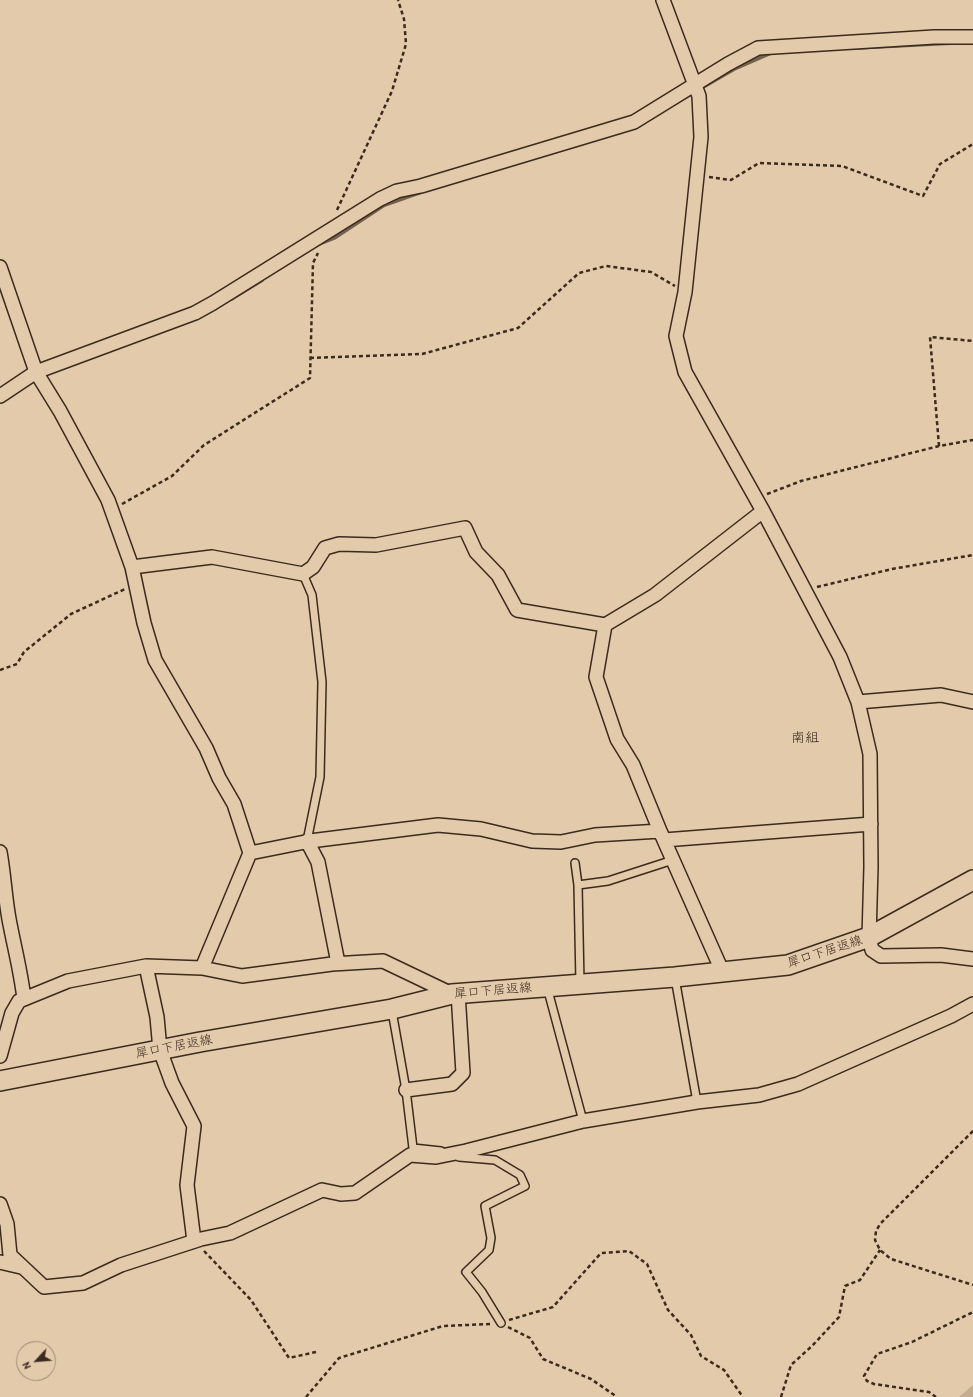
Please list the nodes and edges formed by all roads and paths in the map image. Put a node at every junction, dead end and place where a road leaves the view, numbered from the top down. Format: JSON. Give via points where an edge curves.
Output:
{"nodes":[{"id":1,"x":398,"y":0,"type":"edge"},
{"id":2,"x":663,"y":0,"type":"edge"},
{"id":3,"x":973,"y":37,"type":"edge"},
{"id":4,"x":696,"y":90,"type":"junction"},
{"id":5,"x":973,"y":144,"type":"edge"},
{"id":6,"x":697,"y":176,"type":"junction"},
{"id":7,"x":328,"y":231,"type":"junction"},
{"id":8,"x":0,"y":267,"type":"edge"},
{"id":9,"x":685,"y":292,"type":"junction"},
{"id":10,"x":973,"y":341,"type":"edge"},
{"id":11,"x":310,"y":358,"type":"junction"},
{"id":12,"x":36,"y":372,"type":"junction"},
{"id":13,"x":0,"y":396,"type":"edge"},
{"id":14,"x":973,"y":440,"type":"edge"},
{"id":15,"x":939,"y":446,"type":"junction"},
{"id":16,"x":756,"y":498,"type":"junction"},
{"id":17,"x":111,"y":510,"type":"junction"},
{"id":18,"x":763,"y":511,"type":"junction"},
{"id":19,"x":973,"y":555,"type":"edge"},
{"id":20,"x":132,"y":567,"type":"junction"},
{"id":21,"x":303,"y":574,"type":"junction"},
{"id":22,"x":136,"y":584,"type":"junction"},
{"id":23,"x":805,"y":590,"type":"junction"},
{"id":24,"x":605,"y":625,"type":"junction"},
{"id":25,"x":0,"y":670,"type":"edge"},
{"id":26,"x":858,"y":702,"type":"junction"},
{"id":27,"x":973,"y":702,"type":"edge"},
{"id":28,"x":871,"y":824,"type":"junction"},
{"id":29,"x":662,"y":836,"type":"junction"},
{"id":30,"x":307,"y":841,"type":"junction"},
{"id":31,"x":0,"y":852,"type":"edge"},
{"id":32,"x":250,"y":853,"type":"junction"},
{"id":33,"x":673,"y":860,"type":"junction"},
{"id":34,"x":575,"y":862,"type":"dead end"},
{"id":35,"x":973,"y":880,"type":"edge"},
{"id":36,"x":578,"y":885,"type":"junction"},
{"id":37,"x":4,"y":900,"type":"edge"},
{"id":38,"x":869,"y":937,"type":"junction"},
{"id":39,"x":973,"y":959,"type":"edge"},
{"id":40,"x":338,"y":963,"type":"junction"},
{"id":41,"x":146,"y":966,"type":"junction"},
{"id":42,"x":202,"y":968,"type":"junction"},
{"id":43,"x":723,"y":973,"type":"junction"},
{"id":44,"x":675,"y":977,"type":"junction"},
{"id":45,"x":580,"y":985,"type":"junction"},
{"id":46,"x":547,"y":987,"type":"junction"},
{"id":47,"x":455,"y":994,"type":"junction"},
{"id":48,"x":24,"y":999,"type":"junction"},
{"id":49,"x":973,"y":1004,"type":"edge"},
{"id":50,"x":392,"y":1009,"type":"junction"},
{"id":51,"x":160,"y":1050,"type":"junction"},
{"id":52,"x":0,"y":1056,"type":"edge"},
{"id":53,"x":0,"y":1081,"type":"edge"},
{"id":54,"x":406,"y":1090,"type":"junction"},
{"id":55,"x":697,"y":1102,"type":"junction"},
{"id":56,"x":582,"y":1121,"type":"junction"},
{"id":57,"x":973,"y":1131,"type":"edge"},
{"id":58,"x":459,"y":1153,"type":"junction"},
{"id":59,"x":442,"y":1155,"type":"junction"},
{"id":60,"x":0,"y":1204,"type":"edge"},
{"id":61,"x":194,"y":1241,"type":"junction"},
{"id":62,"x":880,"y":1250,"type":"junction"},
{"id":63,"x":0,"y":1262,"type":"edge"},
{"id":64,"x":21,"y":1267,"type":"junction"},
{"id":65,"x":973,"y":1285,"type":"edge"},
{"id":66,"x":973,"y":1312,"type":"edge"},
{"id":67,"x":501,"y":1323,"type":"junction"},
{"id":68,"x":316,"y":1352,"type":"dead end"},
{"id":69,"x":306,"y":1397,"type":"edge"},
{"id":70,"x":617,"y":1397,"type":"edge"},
{"id":71,"x":743,"y":1397,"type":"edge"},
{"id":72,"x":781,"y":1397,"type":"edge"},
{"id":73,"x":936,"y":1397,"type":"edge"}],
"edges":[{"from":1,"to":7,"type":"path","via":[[404,19],[406,44],[394,84]]},
{"from":2,"to":4,"type":"street"},
{"from":3,"to":4,"type":"street","via":[[758,48]]},
{"from":4,"to":6,"type":"street","via":[[701,137]]},
{"from":4,"to":7,"type":"street","via":[[634,122],[397,191]]},
{"from":5,"to":6,"type":"path","via":[[940,164],[923,196],[842,166],[759,163],[731,180]]},
{"from":6,"to":9,"type":"street"},
{"from":7,"to":11,"type":"path","via":[[313,263]]},
{"from":7,"to":12,"type":"street","via":[[195,312]]},
{"from":8,"to":12,"type":"street"},
{"from":9,"to":11,"type":"path","via":[[652,272],[606,266],[579,273],[518,328],[422,354]]},
{"from":9,"to":16,"type":"street","via":[[676,336],[685,372]]},
{"from":10,"to":15,"type":"path","via":[[930,337]]},
{"from":11,"to":17,"type":"path","via":[[310,378],[204,445],[172,476]]},
{"from":12,"to":13,"type":"street"},
{"from":12,"to":17,"type":"street","via":[[64,418]]},
{"from":14,"to":15,"type":"path"},
{"from":15,"to":16,"type":"path","via":[[801,481]]},
{"from":16,"to":18,"type":"street"},
{"from":17,"to":20,"type":"street"},
{"from":18,"to":23,"type":"street"},
{"from":18,"to":24,"type":"street","via":[[656,595]]},
{"from":19,"to":23,"type":"path","via":[[892,569]]},
{"from":20,"to":21,"type":"street","via":[[212,557]]},
{"from":20,"to":22,"type":"street"},
{"from":21,"to":24,"type":"street","via":[[313,567],[324,548],[338,544],[376,545],[465,528],[476,552],[498,575],[517,610]]},
{"from":21,"to":30,"type":"lane","via":[[312,595],[322,682],[320,777]]},
{"from":22,"to":25,"type":"path","via":[[71,614],[24,652],[17,664]]},
{"from":22,"to":32,"type":"street","via":[[155,660],[206,748],[234,804]]},
{"from":23,"to":26,"type":"street","via":[[840,657]]},
{"from":24,"to":29,"type":"street","via":[[596,677],[617,738],[633,765]]},
{"from":26,"to":27,"type":"street","via":[[941,695]]},
{"from":26,"to":28,"type":"street","via":[[870,754]]},
{"from":28,"to":29,"type":"street"},
{"from":28,"to":38,"type":"street"},
{"from":29,"to":30,"type":"street","via":[[595,835],[562,842],[532,841],[481,829],[438,825]]},
{"from":29,"to":33,"type":"street"},
{"from":30,"to":32,"type":"street"},
{"from":30,"to":40,"type":"street","via":[[318,862]]},
{"from":31,"to":37,"type":"street"},
{"from":32,"to":42,"type":"street"},
{"from":33,"to":36,"type":"lane","via":[[608,881]]},
{"from":33,"to":43,"type":"street"},
{"from":34,"to":36,"type":"lane"},
{"from":35,"to":38,"type":"main road","name":"犀口下居返線"},
{"from":36,"to":45,"type":"lane"},
{"from":37,"to":48,"type":"street","via":[[16,946]]},
{"from":38,"to":39,"type":"street","via":[[872,950],[881,956],[941,955]]},
{"from":38,"to":43,"type":"main road","name":"犀口下居返線","via":[[788,965]]},
{"from":40,"to":42,"type":"street","via":[[242,976]]},
{"from":40,"to":47,"type":"street","via":[[383,961]]},
{"from":41,"to":42,"type":"street"},
{"from":41,"to":48,"type":"street","via":[[68,981]]},
{"from":41,"to":51,"type":"street","via":[[157,1016]]},
{"from":43,"to":44,"type":"main road","name":"犀口下居返線"},
{"from":44,"to":45,"type":"main road","name":"犀口下居返線"},
{"from":44,"to":55,"type":"lane"},
{"from":45,"to":46,"type":"main road","name":"犀口下居返線"},
{"from":46,"to":47,"type":"main road","name":"犀口下居返線"},
{"from":46,"to":56,"type":"lane"},
{"from":47,"to":50,"type":"main road","name":"犀口下居返線"},
{"from":47,"to":54,"type":"street","via":[[463,1073],[452,1084]]},
{"from":48,"to":52,"type":"street","via":[[19,1001],[12,1012]]},
{"from":49,"to":55,"type":"street","via":[[798,1084],[759,1095]]},
{"from":50,"to":51,"type":"main road","name":"犀口下居返線"},
{"from":50,"to":54,"type":"lane"},
{"from":51,"to":53,"type":"main road","name":"犀口下居返線"},
{"from":51,"to":61,"type":"street","via":[[172,1084],[194,1126],[187,1185]]},
{"from":54,"to":58,"type":"lane","via":[[412,1148]]},
{"from":55,"to":56,"type":"street"},
{"from":56,"to":58,"type":"street"},
{"from":57,"to":62,"type":"path","via":[[880,1224],[875,1240]]},
{"from":58,"to":59,"type":"street"},
{"from":59,"to":61,"type":"street","via":[[410,1155],[355,1193],[341,1194],[322,1190],[230,1233]]},
{"from":59,"to":67,"type":"lane","via":[[495,1160],[520,1176],[525,1186],[485,1206],[491,1238],[489,1250],[466,1272]]},
{"from":60,"to":64,"type":"street","via":[[7,1224],[10,1255]]},
{"from":61,"to":64,"type":"street","via":[[121,1265],[83,1283],[44,1286]]},
{"from":61,"to":68,"type":"path","via":[[251,1300],[289,1358]]},
{"from":62,"to":65,"type":"path","via":[[891,1259]]},
{"from":62,"to":72,"type":"path","via":[[860,1280],[845,1286],[839,1317],[791,1365]]},
{"from":63,"to":64,"type":"street"},
{"from":66,"to":73,"type":"path","via":[[912,1342],[877,1354],[864,1376],[867,1381],[874,1384],[929,1392]]},
{"from":67,"to":69,"type":"path","via":[[443,1326],[339,1358]]},
{"from":67,"to":70,"type":"path","via":[[530,1338],[543,1360],[591,1379]]},
{"from":67,"to":71,"type":"path","via":[[553,1307],[601,1253],[629,1251],[647,1264],[668,1310],[691,1335],[701,1356],[724,1370]]}]}
